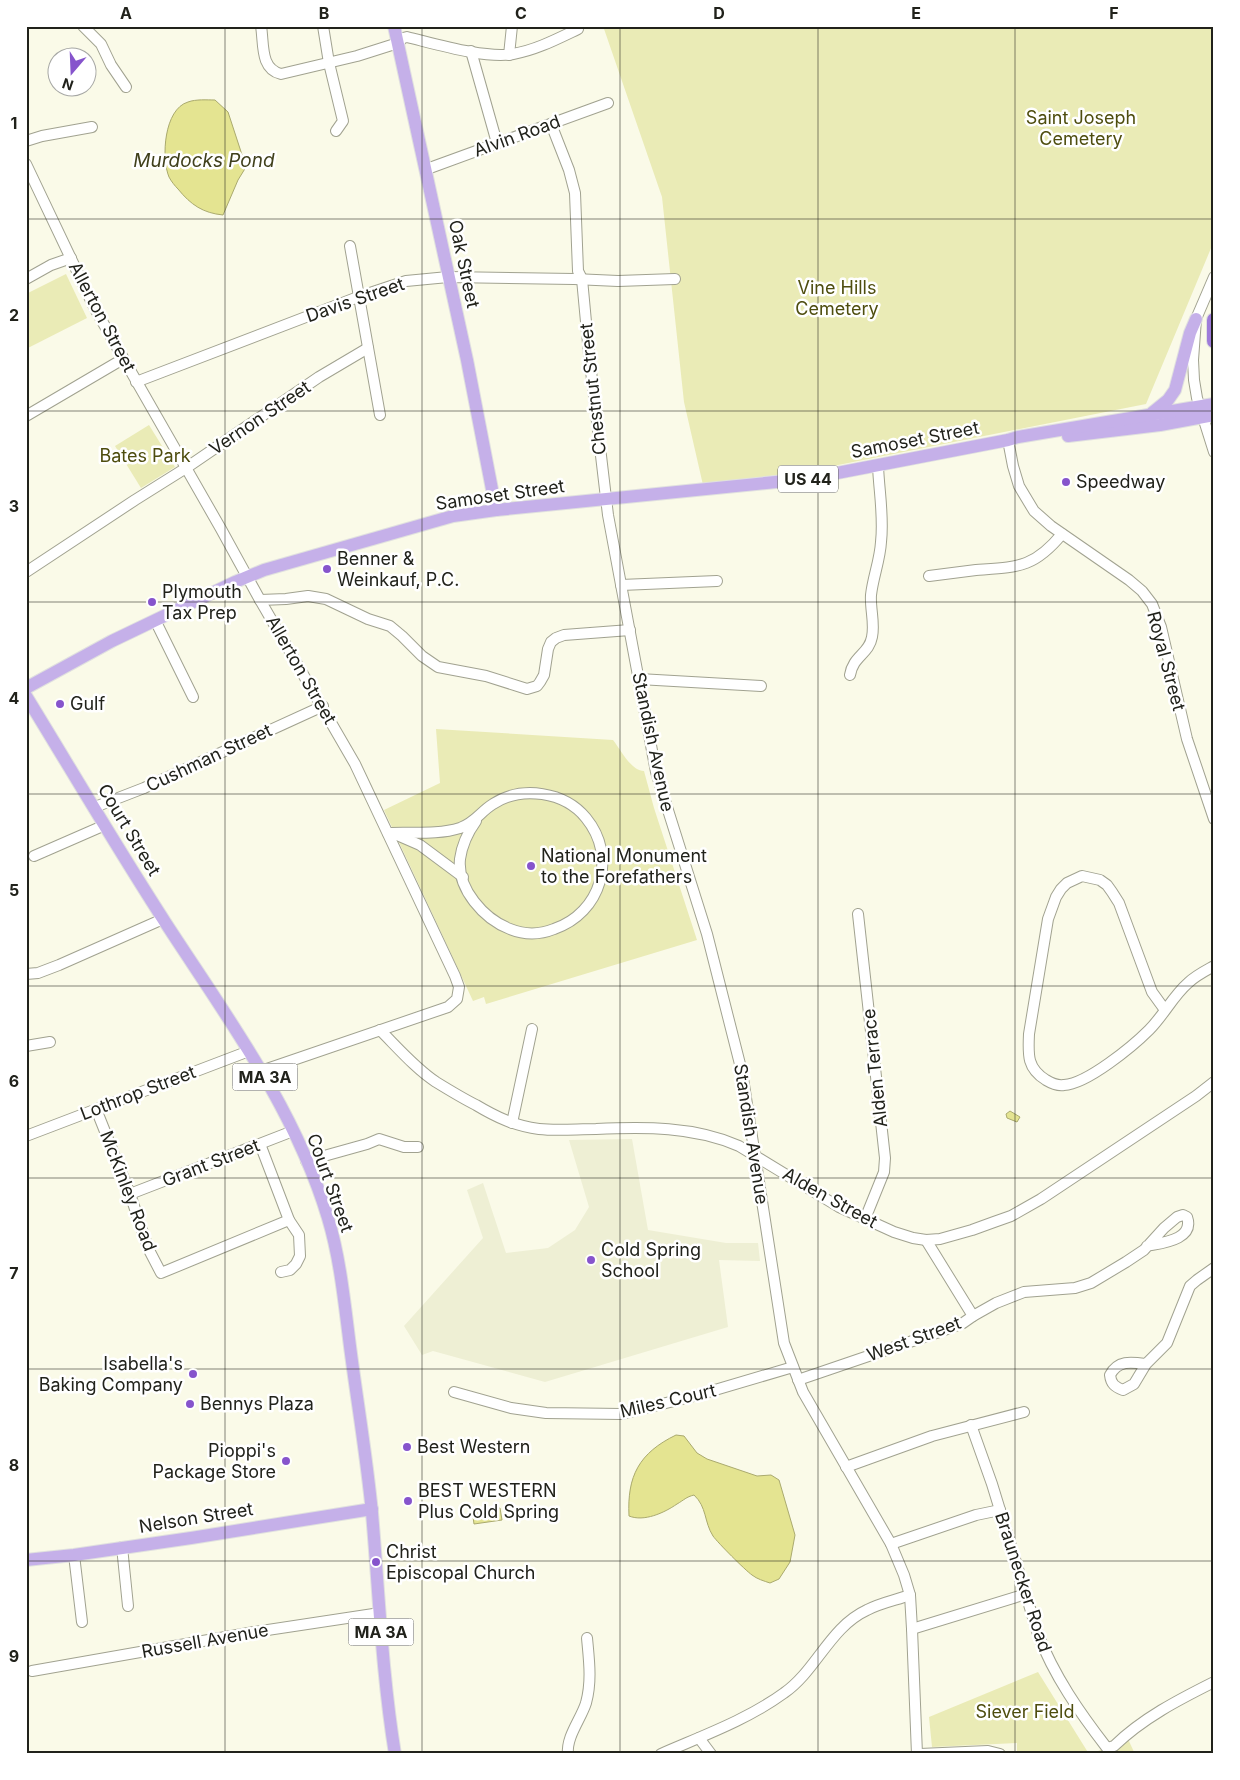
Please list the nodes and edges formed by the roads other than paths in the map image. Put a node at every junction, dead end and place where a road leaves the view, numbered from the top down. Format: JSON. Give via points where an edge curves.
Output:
{"nodes":[{"id":1,"x":83,"y":26,"type":"edge"},
{"id":2,"x":262,"y":26,"type":"edge"},
{"id":3,"x":323,"y":26,"type":"edge"},
{"id":4,"x":394,"y":26,"type":"edge"},
{"id":5,"x":512,"y":26,"type":"edge"},
{"id":6,"x":578,"y":29,"type":"dead end"},
{"id":7,"x":398,"y":43,"type":"junction"},
{"id":8,"x":471,"y":51,"type":"junction"},
{"id":9,"x":509,"y":55,"type":"junction"},
{"id":10,"x":329,"y":63,"type":"junction"},
{"id":11,"x":126,"y":87,"type":"dead end"},
{"id":12,"x":608,"y":103,"type":"dead end"},
{"id":13,"x":550,"y":124,"type":"junction"},
{"id":14,"x":92,"y":127,"type":"dead end"},
{"id":15,"x":336,"y":131,"type":"dead end"},
{"id":16,"x":26,"y":141,"type":"edge"},
{"id":17,"x":498,"y":143,"type":"junction"},
{"id":18,"x":26,"y":164,"type":"edge"},
{"id":19,"x":426,"y":169,"type":"junction"},
{"id":20,"x":350,"y":246,"type":"dead end"},
{"id":21,"x":71,"y":258,"type":"junction"},
{"id":22,"x":448,"y":277,"type":"junction"},
{"id":23,"x":1214,"y":277,"type":"edge"},
{"id":24,"x":26,"y":279,"type":"edge"},
{"id":25,"x":582,"y":279,"type":"junction"},
{"id":26,"x":675,"y":279,"type":"dead end"},
{"id":27,"x":358,"y":297,"type":"junction"},
{"id":28,"x":1196,"y":318,"type":"junction"},
{"id":29,"x":1214,"y":320,"type":"edge"},
{"id":30,"x":1214,"y":341,"type":"edge"},
{"id":31,"x":368,"y":348,"type":"junction"},
{"id":32,"x":123,"y":360,"type":"junction"},
{"id":33,"x":136,"y":382,"type":"junction"},
{"id":34,"x":1214,"y":404,"type":"edge"},
{"id":35,"x":1205,"y":413,"type":"edge"},
{"id":36,"x":380,"y":415,"type":"dead end"},
{"id":37,"x":1150,"y":415,"type":"junction"},
{"id":38,"x":26,"y":416,"type":"edge"},
{"id":39,"x":1008,"y":440,"type":"junction"},
{"id":40,"x":1214,"y":452,"type":"edge"},
{"id":41,"x":878,"y":466,"type":"junction"},
{"id":42,"x":186,"y":468,"type":"junction"},
{"id":43,"x":606,"y":499,"type":"junction"},
{"id":44,"x":496,"y":510,"type":"junction"},
{"id":45,"x":1062,"y":534,"type":"junction"},
{"id":46,"x":26,"y":572,"type":"edge"},
{"id":47,"x":246,"y":576,"type":"junction"},
{"id":48,"x":929,"y":576,"type":"dead end"},
{"id":49,"x":717,"y":581,"type":"dead end"},
{"id":50,"x":621,"y":585,"type":"junction"},
{"id":51,"x":260,"y":600,"type":"junction"},
{"id":52,"x":155,"y":620,"type":"junction"},
{"id":53,"x":630,"y":630,"type":"junction"},
{"id":54,"x":850,"y":675,"type":"dead end"},
{"id":55,"x":639,"y":679,"type":"junction"},
{"id":56,"x":761,"y":686,"type":"dead end"},
{"id":57,"x":26,"y":688,"type":"edge"},
{"id":58,"x":26,"y":696,"type":"edge"},
{"id":59,"x":193,"y":697,"type":"dead end"},
{"id":60,"x":323,"y":706,"type":"junction"},
{"id":61,"x":95,"y":807,"type":"junction"},
{"id":62,"x":1214,"y":819,"type":"edge"},
{"id":63,"x":476,"y":821,"type":"junction"},
{"id":64,"x":105,"y":826,"type":"junction"},
{"id":65,"x":388,"y":833,"type":"junction"},
{"id":66,"x":34,"y":856,"type":"dead end"},
{"id":67,"x":463,"y":877,"type":"junction"},
{"id":68,"x":858,"y":914,"type":"dead end"},
{"id":69,"x":163,"y":919,"type":"junction"},
{"id":70,"x":1214,"y":966,"type":"edge"},
{"id":71,"x":26,"y":974,"type":"edge"},
{"id":72,"x":1165,"y":1010,"type":"junction"},
{"id":73,"x":532,"y":1029,"type":"dead end"},
{"id":74,"x":380,"y":1030,"type":"junction"},
{"id":75,"x":50,"y":1042,"type":"dead end"},
{"id":76,"x":26,"y":1046,"type":"edge"},
{"id":77,"x":250,"y":1050,"type":"junction"},
{"id":78,"x":261,"y":1071,"type":"junction"},
{"id":79,"x":1214,"y":1082,"type":"edge"},
{"id":80,"x":96,"y":1109,"type":"junction"},
{"id":81,"x":512,"y":1123,"type":"junction"},
{"id":82,"x":293,"y":1131,"type":"junction"},
{"id":83,"x":26,"y":1136,"type":"edge"},
{"id":84,"x":260,"y":1144,"type":"junction"},
{"id":85,"x":418,"y":1147,"type":"dead end"},
{"id":86,"x":754,"y":1155,"type":"junction"},
{"id":87,"x":306,"y":1161,"type":"junction"},
{"id":88,"x":130,"y":1194,"type":"junction"},
{"id":89,"x":865,"y":1219,"type":"junction"},
{"id":90,"x":289,"y":1220,"type":"junction"},
{"id":91,"x":926,"y":1240,"type":"junction"},
{"id":92,"x":1147,"y":1246,"type":"dead end"},
{"id":93,"x":1214,"y":1268,"type":"edge"},
{"id":94,"x":281,"y":1272,"type":"dead end"},
{"id":95,"x":973,"y":1316,"type":"junction"},
{"id":96,"x":1146,"y":1364,"type":"dead end"},
{"id":97,"x":793,"y":1367,"type":"junction"},
{"id":98,"x":798,"y":1380,"type":"junction"},
{"id":99,"x":454,"y":1392,"type":"dead end"},
{"id":100,"x":1024,"y":1412,"type":"dead end"},
{"id":101,"x":971,"y":1425,"type":"junction"},
{"id":102,"x":846,"y":1466,"type":"junction"},
{"id":103,"x":372,"y":1509,"type":"junction"},
{"id":104,"x":1000,"y":1510,"type":"junction"},
{"id":105,"x":891,"y":1544,"type":"junction"},
{"id":106,"x":122,"y":1547,"type":"junction"},
{"id":107,"x":74,"y":1555,"type":"junction"},
{"id":108,"x":26,"y":1560,"type":"edge"},
{"id":109,"x":1026,"y":1594,"type":"junction"},
{"id":110,"x":910,"y":1595,"type":"junction"},
{"id":111,"x":128,"y":1606,"type":"dead end"},
{"id":112,"x":380,"y":1613,"type":"junction"},
{"id":113,"x":82,"y":1622,"type":"dead end"},
{"id":114,"x":912,"y":1629,"type":"junction"},
{"id":115,"x":587,"y":1638,"type":"dead end"},
{"id":116,"x":32,"y":1671,"type":"dead end"},
{"id":117,"x":1214,"y":1682,"type":"edge"},
{"id":118,"x":699,"y":1738,"type":"junction"},
{"id":119,"x":395,"y":1754,"type":"edge"},
{"id":120,"x":568,"y":1754,"type":"edge"},
{"id":121,"x":661,"y":1754,"type":"edge"},
{"id":122,"x":711,"y":1754,"type":"edge"},
{"id":123,"x":918,"y":1754,"type":"edge"},
{"id":124,"x":1000,"y":1754,"type":"edge"}],
"edges":[{"from":1,"to":11,"type":"street","via":[[100,44]]},
{"from":2,"to":10,"type":"street","via":[[266,61],[271,70],[281,74]]},
{"from":3,"to":10,"type":"street"},
{"from":4,"to":7,"type":"main road","name":"Oak Street"},
{"from":5,"to":9,"type":"street"},
{"from":6,"to":9,"type":"street","via":[[536,48]]},
{"from":7,"to":8,"type":"street","via":[[407,37]]},
{"from":7,"to":10,"type":"street"},
{"from":7,"to":19,"type":"main road","name":"Oak Street"},
{"from":8,"to":9,"type":"street","via":[[492,56]]},
{"from":8,"to":17,"type":"street"},
{"from":10,"to":15,"type":"street","via":[[343,121]]},
{"from":12,"to":13,"type":"street","name":"Alvin Road"},
{"from":13,"to":17,"type":"street","name":"Alvin Road"},
{"from":13,"to":25,"type":"street","name":"Chestnut Street","via":[[575,193],[578,271]]},
{"from":14,"to":16,"type":"street"},
{"from":17,"to":19,"type":"street","name":"Alvin Road"},
{"from":18,"to":21,"type":"street","name":"Allerton Street"},
{"from":19,"to":22,"type":"main road","name":"Oak Street"},
{"from":20,"to":27,"type":"street"},
{"from":21,"to":24,"type":"street"},
{"from":21,"to":32,"type":"street","name":"Allerton Street"},
{"from":22,"to":25,"type":"street","name":"Davis Street"},
{"from":22,"to":27,"type":"street","name":"Davis Street","via":[[406,281]]},
{"from":22,"to":44,"type":"main road","name":"Oak Street"},
{"from":23,"to":28,"type":"street"},
{"from":25,"to":26,"type":"street","name":"Davis Street"},
{"from":25,"to":43,"type":"street","name":"Chestnut Street"},
{"from":27,"to":31,"type":"street"},
{"from":27,"to":33,"type":"street","name":"Davis Street"},
{"from":28,"to":35,"type":"street","via":[[1193,370]]},
{"from":28,"to":37,"type":"main road","via":[[1174,390],[1168,400]]},
{"from":29,"to":30,"type":"highway"},
{"from":31,"to":36,"type":"street"},
{"from":31,"to":42,"type":"street","name":"Vernon Street","via":[[319,377]]},
{"from":32,"to":33,"type":"street","name":"Allerton Street"},
{"from":32,"to":38,"type":"street"},
{"from":33,"to":42,"type":"street","name":"Allerton Street"},
{"from":34,"to":35,"type":"main road","name":"Samoset Street","number":"US 44"},
{"from":35,"to":37,"type":"main road","name":"Samoset Street","number":"US 44"},
{"from":35,"to":39,"type":"main road","name":"Samoset Street","number":"US 44","via":[[1141,428]]},
{"from":35,"to":40,"type":"street"},
{"from":37,"to":39,"type":"main road","name":"Samoset Street","number":"US 44"},
{"from":39,"to":41,"type":"main road","name":"Samoset Street","number":"US 44"},
{"from":39,"to":45,"type":"street","name":"Royal Street","via":[[1024,495],[1040,518]]},
{"from":41,"to":43,"type":"main road","name":"Samoset Street","number":"US 44","via":[[806,479]]},
{"from":41,"to":54,"type":"street","via":[[882,529],[871,594],[873,634],[871,643],[851,667]]},
{"from":42,"to":46,"type":"street","name":"Vernon Street"},
{"from":42,"to":47,"type":"street","name":"Allerton Street"},
{"from":43,"to":44,"type":"main road","name":"Samoset Street","number":"US 44"},
{"from":43,"to":50,"type":"street","name":"Standish Avenue"},
{"from":44,"to":47,"type":"main road","name":"Samoset Street","number":"US 44","via":[[453,516]]},
{"from":45,"to":48,"type":"street","via":[[1041,556],[1022,565]]},
{"from":45,"to":62,"type":"street","name":"Royal Street","via":[[1128,580],[1148,598],[1155,611],[1162,627],[1186,739]]},
{"from":47,"to":51,"type":"street","name":"Allerton Street"},
{"from":47,"to":52,"type":"main road","name":"Samoset Street","number":"US 44"},
{"from":49,"to":50,"type":"street"},
{"from":50,"to":53,"type":"street","name":"Standish Avenue"},
{"from":51,"to":53,"type":"street","via":[[308,596],[326,599],[390,626],[438,667],[486,676],[527,689],[544,676],[548,649],[556,638]]},
{"from":51,"to":60,"type":"street","name":"Allerton Street"},
{"from":52,"to":57,"type":"main road","name":"Samoset Street","number":"US 44"},
{"from":52,"to":59,"type":"street"},
{"from":53,"to":55,"type":"street","name":"Standish Avenue"},
{"from":55,"to":56,"type":"street"},
{"from":55,"to":86,"type":"street","name":"Standish Avenue","via":[[656,772],[727,1009],[742,1072]]},
{"from":58,"to":61,"type":"main road","name":"Court Street","number":"MA 3A"},
{"from":60,"to":61,"type":"street","name":"Cushman Street"},
{"from":60,"to":65,"type":"street","name":"Allerton Street"},
{"from":61,"to":64,"type":"main road","name":"Court Street","number":"MA 3A"},
{"from":63,"to":65,"type":"street","via":[[439,832]]},
{"from":63,"to":67,"type":"street","via":[[463,846],[460,859]]},
{"from":63,"to":67,"type":"street","via":[[494,803],[521,793],[537,793],[564,801],[576,808],[594,830],[603,872],[591,902],[574,920],[551,930],[525,934],[500,925],[486,914],[473,899]]},
{"from":64,"to":66,"type":"street"},
{"from":64,"to":69,"type":"main road","name":"Court Street","number":"MA 3A"},
{"from":65,"to":67,"type":"street","via":[[420,845]]},
{"from":65,"to":74,"type":"street","name":"Allerton Street","via":[[455,976],[459,995],[448,1007]]},
{"from":68,"to":89,"type":"street","name":"Alden Terrace","via":[[885,1158],[884,1172]]},
{"from":69,"to":71,"type":"street","via":[[59,965]]},
{"from":69,"to":77,"type":"main road","name":"Court Street","number":"MA 3A"},
{"from":70,"to":72,"type":"street","via":[[1190,981]]},
{"from":72,"to":72,"type":"street","via":[[1135,1043],[1075,1082],[1064,1085],[1051,1083],[1033,1068],[1028,1053],[1029,1034],[1047,927],[1056,897],[1067,883],[1082,876],[1107,885],[1119,903],[1152,992]]},
{"from":73,"to":81,"type":"street"},
{"from":74,"to":78,"type":"street","name":"Allerton Street"},
{"from":74,"to":81,"type":"street","name":"Alden Street","via":[[435,1081]]},
{"from":75,"to":76,"type":"street"},
{"from":77,"to":78,"type":"main road","name":"Court Street","number":"MA 3A"},
{"from":77,"to":80,"type":"street","name":"Lothrop Street"},
{"from":78,"to":82,"type":"main road","name":"Court Street","number":"MA 3A"},
{"from":79,"to":91,"type":"street","name":"Alden Street","via":[[1041,1199],[1010,1216],[972,1230]]},
{"from":80,"to":83,"type":"street","name":"Lothrop Street"},
{"from":80,"to":88,"type":"street","name":"McKinley Road"},
{"from":81,"to":86,"type":"street","name":"Alden Street","via":[[551,1130],[633,1128],[696,1132],[722,1138]]},
{"from":82,"to":84,"type":"street","name":"Grant Street"},
{"from":82,"to":87,"type":"main road","name":"Court Street","number":"MA 3A"},
{"from":84,"to":88,"type":"street","name":"Grant Street"},
{"from":84,"to":90,"type":"street"},
{"from":85,"to":87,"type":"street","via":[[404,1147],[379,1139]]},
{"from":86,"to":89,"type":"street","name":"Alden Street","via":[[839,1207]]},
{"from":86,"to":97,"type":"street","name":"Standish Avenue","via":[[784,1343]]},
{"from":87,"to":103,"type":"main road","name":"Court Street","number":"MA 3A","via":[[328,1218],[334,1246]]},
{"from":88,"to":90,"type":"street","name":"McKinley Road","via":[[148,1248],[161,1273]]},
{"from":89,"to":91,"type":"street","name":"Alden Street","via":[[894,1232]]},
{"from":90,"to":94,"type":"street","via":[[299,1235],[300,1256],[290,1270]]},
{"from":91,"to":95,"type":"street","name":"West Street"},
{"from":92,"to":95,"type":"street","via":[[1091,1283],[1075,1288],[1024,1292]]},
{"from":93,"to":96,"type":"street","via":[[1190,1286],[1167,1343]]},
{"from":95,"to":98,"type":"street","name":"West Street","via":[[936,1333]]},
{"from":97,"to":98,"type":"street","name":"Standish Avenue"},
{"from":97,"to":99,"type":"street","name":"Miles Court","via":[[622,1414],[546,1414]]},
{"from":98,"to":102,"type":"street","name":"Standish Avenue"},
{"from":100,"to":101,"type":"street"},
{"from":101,"to":102,"type":"street"},
{"from":101,"to":104,"type":"street","name":"Braunecker Road"},
{"from":102,"to":105,"type":"street","name":"Standish Avenue"},
{"from":103,"to":106,"type":"main road","name":"Nelson Street"},
{"from":103,"to":112,"type":"main road","name":"Court Street","number":"MA 3A"},
{"from":104,"to":105,"type":"street"},
{"from":104,"to":109,"type":"street","name":"Braunecker Road"},
{"from":105,"to":110,"type":"street","name":"Standish Avenue"},
{"from":106,"to":107,"type":"main road","name":"Nelson Street"},
{"from":106,"to":111,"type":"street"},
{"from":107,"to":108,"type":"main road","name":"Nelson Street"},
{"from":107,"to":113,"type":"street"},
{"from":109,"to":114,"type":"street"},
{"from":109,"to":117,"type":"street","name":"Braunecker Road","via":[[1047,1658],[1107,1748],[1114,1746],[1149,1717]]},
{"from":110,"to":114,"type":"street","name":"Standish Avenue"},
{"from":110,"to":118,"type":"street","via":[[866,1610],[846,1624],[785,1693]]},
{"from":112,"to":116,"type":"street","name":"Russell Avenue"},
{"from":112,"to":119,"type":"main road","name":"Court Street","number":"MA 3A"},
{"from":114,"to":123,"type":"street","name":"Standish Avenue"},
{"from":115,"to":120,"type":"street","via":[[590,1680]]},
{"from":118,"to":121,"type":"street"},
{"from":118,"to":122,"type":"street"},
{"from":123,"to":124,"type":"street","via":[[988,1751]]}]}
